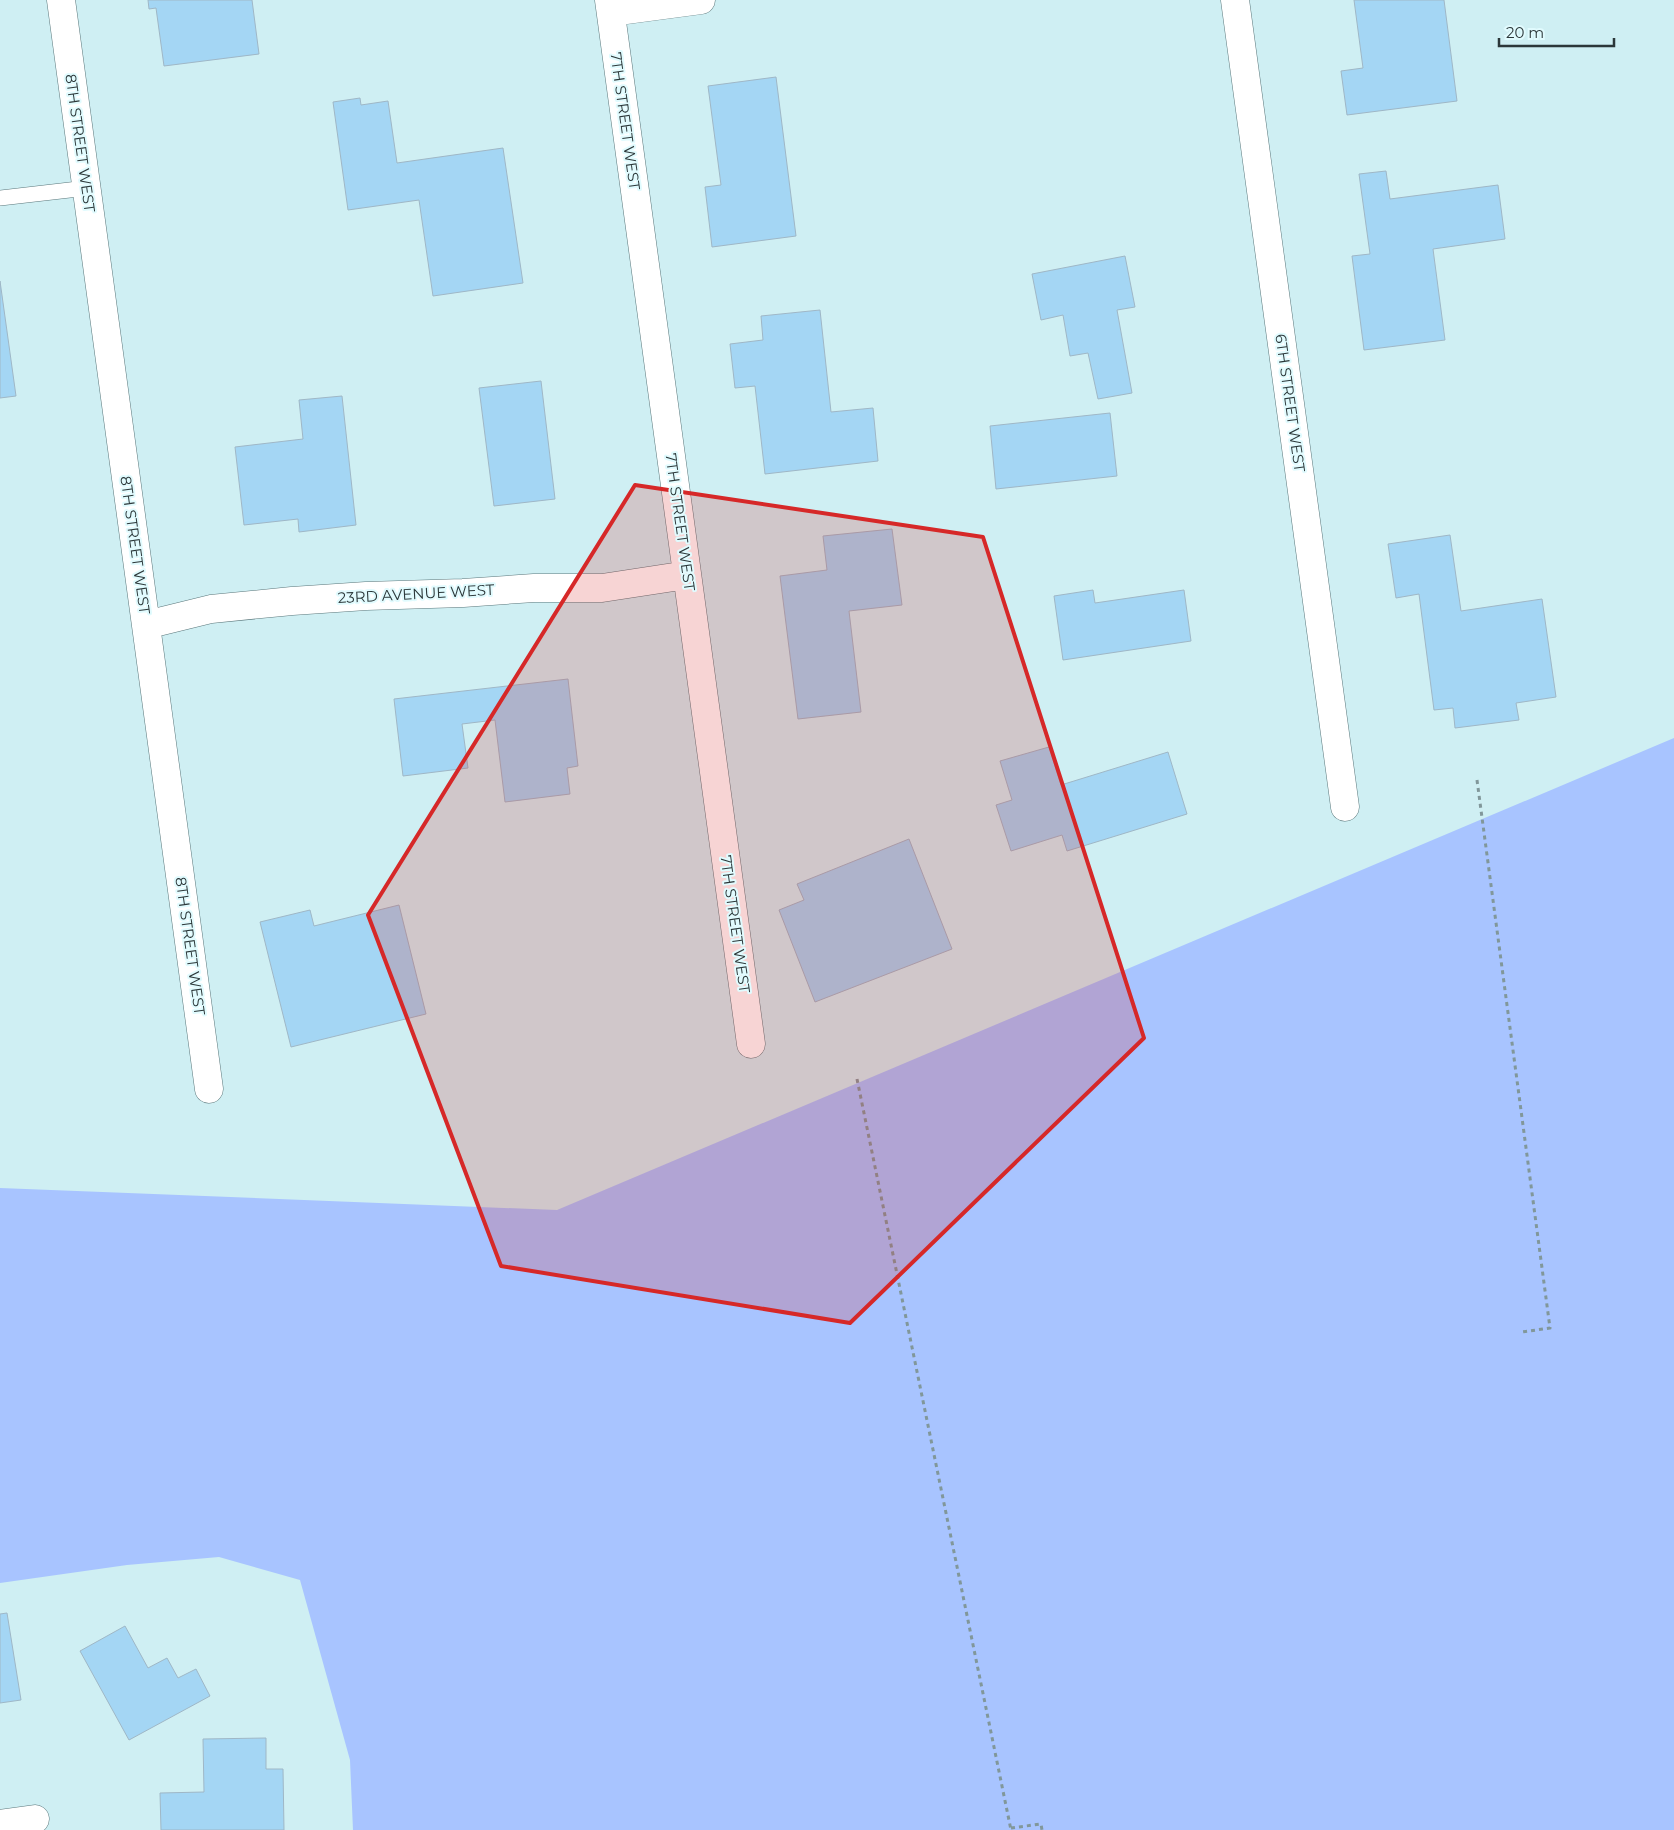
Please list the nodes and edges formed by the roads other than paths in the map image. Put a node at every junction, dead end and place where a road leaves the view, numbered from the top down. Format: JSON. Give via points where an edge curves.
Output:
{"nodes":[{"id":1,"x":61,"y":0,"type":"edge"},
{"id":2,"x":701,"y":0,"type":"edge"},
{"id":3,"x":1235,"y":0,"type":"edge"},
{"id":4,"x":610,"y":6,"type":"edge"},
{"id":5,"x":87,"y":188,"type":"junction"},
{"id":6,"x":0,"y":198,"type":"edge"},
{"id":7,"x":687,"y":575,"type":"junction"},
{"id":8,"x":146,"y":625,"type":"junction"},
{"id":9,"x":1345,"y":807,"type":"dead end"},
{"id":10,"x":751,"y":1044,"type":"dead end"},
{"id":11,"x":209,"y":1089,"type":"dead end"},
{"id":12,"x":35,"y":1819,"type":"dead end"},
{"id":13,"x":0,"y":1824,"type":"edge"}],
"edges":[{"from":1,"to":5,"type":"street","name":"8TH STREET WEST"},
{"from":2,"to":4,"type":"street"},
{"from":3,"to":9,"type":"street","name":"6TH STREET WEST"},
{"from":4,"to":7,"type":"street","name":"7TH STREET WEST"},
{"from":5,"to":6,"type":"lane"},
{"from":5,"to":8,"type":"street","name":"8TH STREET WEST"},
{"from":7,"to":8,"type":"street","name":"23RD AVENUE WEST","via":[[602,588],[534,588],[292,601],[211,609]]},
{"from":7,"to":10,"type":"street","name":"7TH STREET WEST"},
{"from":8,"to":11,"type":"street","name":"8TH STREET WEST"},
{"from":12,"to":13,"type":"street"}]}
